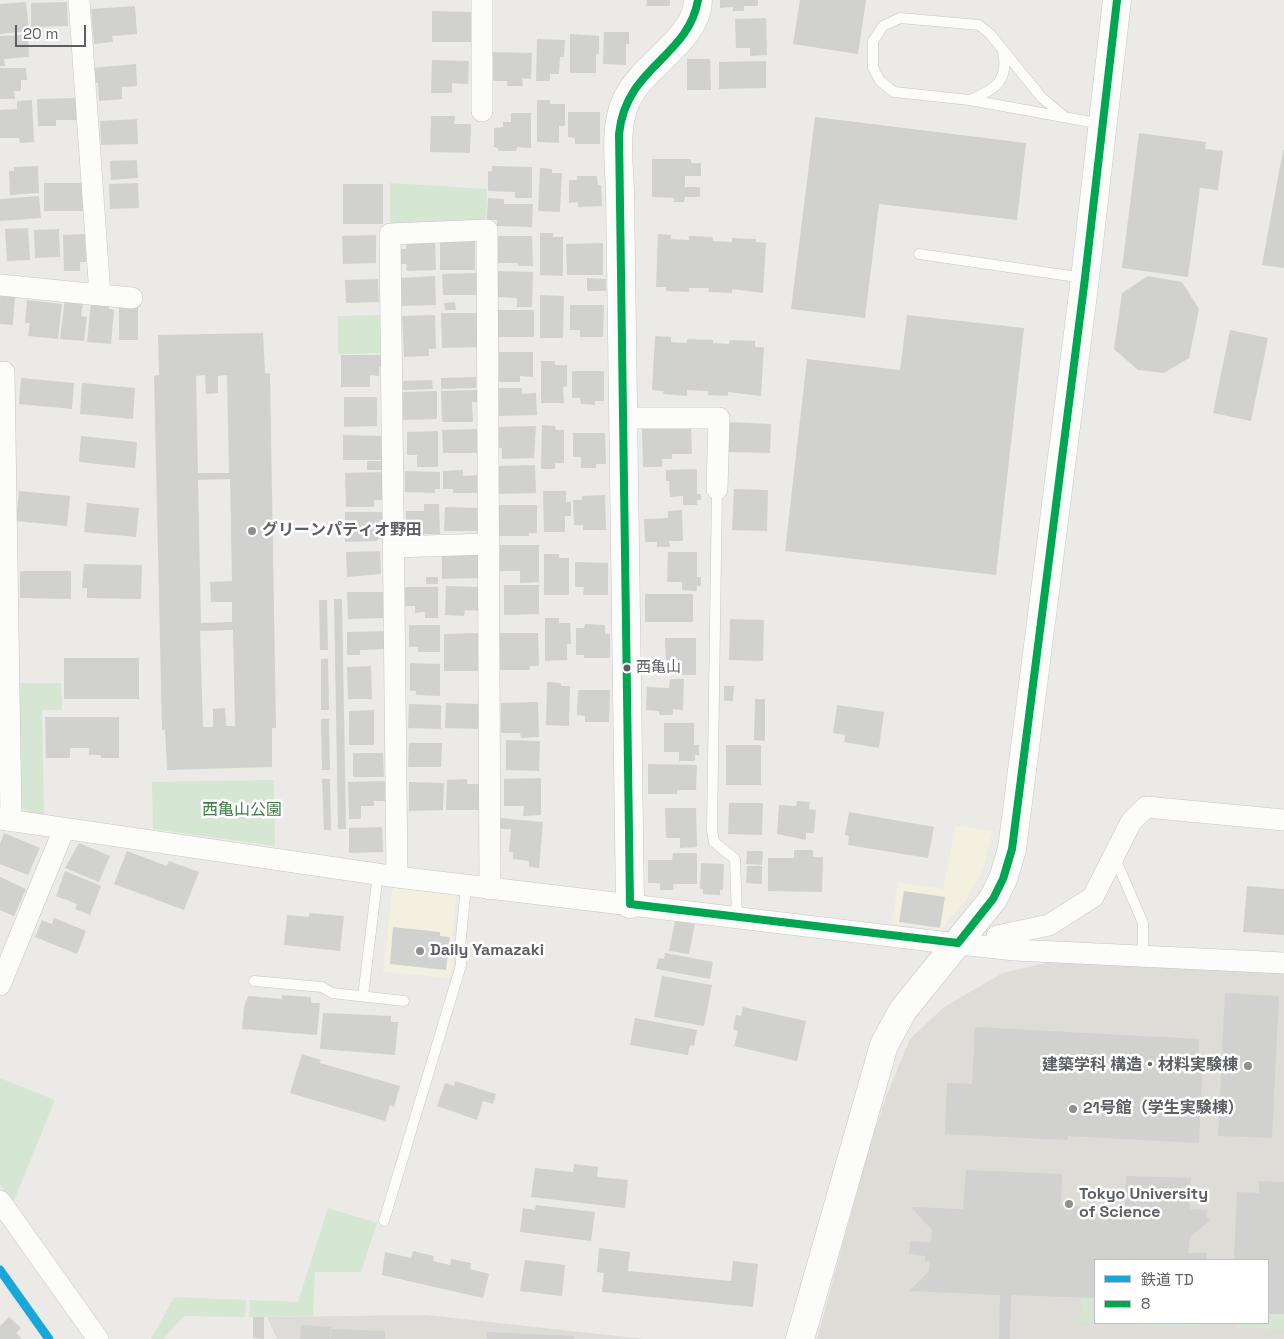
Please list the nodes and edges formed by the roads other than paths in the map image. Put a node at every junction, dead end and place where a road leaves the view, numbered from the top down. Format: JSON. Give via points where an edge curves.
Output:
{"nodes":[{"id":1,"x":79,"y":0,"type":"edge"},
{"id":2,"x":482,"y":0,"type":"edge"},
{"id":3,"x":698,"y":0,"type":"edge"},
{"id":4,"x":1117,"y":0,"type":"edge"},
{"id":5,"x":1003,"y":50,"type":"junction"},
{"id":6,"x":970,"y":100,"type":"junction"},
{"id":7,"x":482,"y":111,"type":"dead end"},
{"id":8,"x":1064,"y":116,"type":"junction"},
{"id":9,"x":1104,"y":124,"type":"junction"},
{"id":10,"x":919,"y":254,"type":"dead end"},
{"id":11,"x":1085,"y":278,"type":"junction"},
{"id":12,"x":0,"y":285,"type":"edge"},
{"id":13,"x":100,"y":295,"type":"junction"},
{"id":14,"x":132,"y":298,"type":"dead end"},
{"id":15,"x":4,"y":372,"type":"dead end"},
{"id":16,"x":623,"y":418,"type":"junction"},
{"id":17,"x":717,"y":488,"type":"joint"},
{"id":18,"x":488,"y":544,"type":"junction"},
{"id":19,"x":393,"y":547,"type":"junction"},
{"id":20,"x":6,"y":820,"type":"edge"},
{"id":21,"x":1284,"y":820,"type":"edge"},
{"id":22,"x":64,"y":829,"type":"junction"},
{"id":23,"x":1114,"y":856,"type":"junction"},
{"id":24,"x":387,"y":876,"type":"junction"},
{"id":25,"x":466,"y":886,"type":"junction"},
{"id":26,"x":490,"y":889,"type":"junction"},
{"id":27,"x":630,"y":904,"type":"junction"},
{"id":28,"x":737,"y":917,"type":"junction"},
{"id":29,"x":997,"y":936,"type":"dead end"},
{"id":30,"x":958,"y":943,"type":"junction"},
{"id":31,"x":1143,"y":956,"type":"junction"},
{"id":32,"x":1284,"y":963,"type":"edge"},
{"id":33,"x":254,"y":981,"type":"dead end"},
{"id":34,"x":0,"y":985,"type":"edge"},
{"id":35,"x":363,"y":996,"type":"junction"},
{"id":36,"x":404,"y":1001,"type":"dead end"},
{"id":37,"x":0,"y":1201,"type":"edge"},
{"id":38,"x":384,"y":1221,"type":"dead end"},
{"id":39,"x":98,"y":1339,"type":"edge"},
{"id":40,"x":800,"y":1339,"type":"edge"}],
"edges":[{"from":1,"to":13,"type":"street"},
{"from":2,"to":7,"type":"street"},
{"from":3,"to":16,"type":"street","via":[[695,16],[688,28],[637,84],[626,100],[620,119]]},
{"from":4,"to":9,"type":"street"},
{"from":5,"to":6,"type":"lane","via":[[1006,63],[1001,81],[992,90]]},
{"from":5,"to":6,"type":"lane","via":[[990,34],[978,26],[900,18],[883,26],[873,42],[873,67],[880,81],[894,92]]},
{"from":5,"to":8,"type":"lane","via":[[1042,98]]},
{"from":6,"to":8,"type":"lane"},
{"from":8,"to":9,"type":"lane"},
{"from":9,"to":11,"type":"street"},
{"from":10,"to":11,"type":"lane"},
{"from":11,"to":30,"type":"street","via":[[1012,848],[993,899]]},
{"from":12,"to":13,"type":"street"},
{"from":13,"to":14,"type":"street"},
{"from":15,"to":20,"type":"street"},
{"from":16,"to":17,"type":"street","via":[[718,418]]},
{"from":16,"to":27,"type":"street"},
{"from":17,"to":28,"type":"lane","via":[[712,830],[714,842],[735,858]]},
{"from":18,"to":19,"type":"street"},
{"from":18,"to":19,"type":"street","via":[[487,230],[390,234]]},
{"from":18,"to":26,"type":"street"},
{"from":19,"to":24,"type":"street"},
{"from":20,"to":22,"type":"street"},
{"from":21,"to":23,"type":"street","via":[[1146,807],[1131,822]]},
{"from":22,"to":24,"type":"street"},
{"from":22,"to":34,"type":"street"},
{"from":23,"to":29,"type":"street","via":[[1093,897],[1049,925]]},
{"from":23,"to":31,"type":"lane","via":[[1144,923]]},
{"from":24,"to":25,"type":"street"},
{"from":24,"to":35,"type":"lane"},
{"from":25,"to":26,"type":"street"},
{"from":25,"to":38,"type":"lane","via":[[461,965]]},
{"from":26,"to":27,"type":"street"},
{"from":27,"to":28,"type":"street"},
{"from":28,"to":30,"type":"street"},
{"from":30,"to":31,"type":"street","via":[[1015,950]]},
{"from":30,"to":40,"type":"street","via":[[903,1010],[884,1045]]},
{"from":31,"to":32,"type":"street"},
{"from":33,"to":35,"type":"lane","via":[[322,987],[332,992]]},
{"from":35,"to":36,"type":"lane"},
{"from":37,"to":39,"type":"street"}]}
